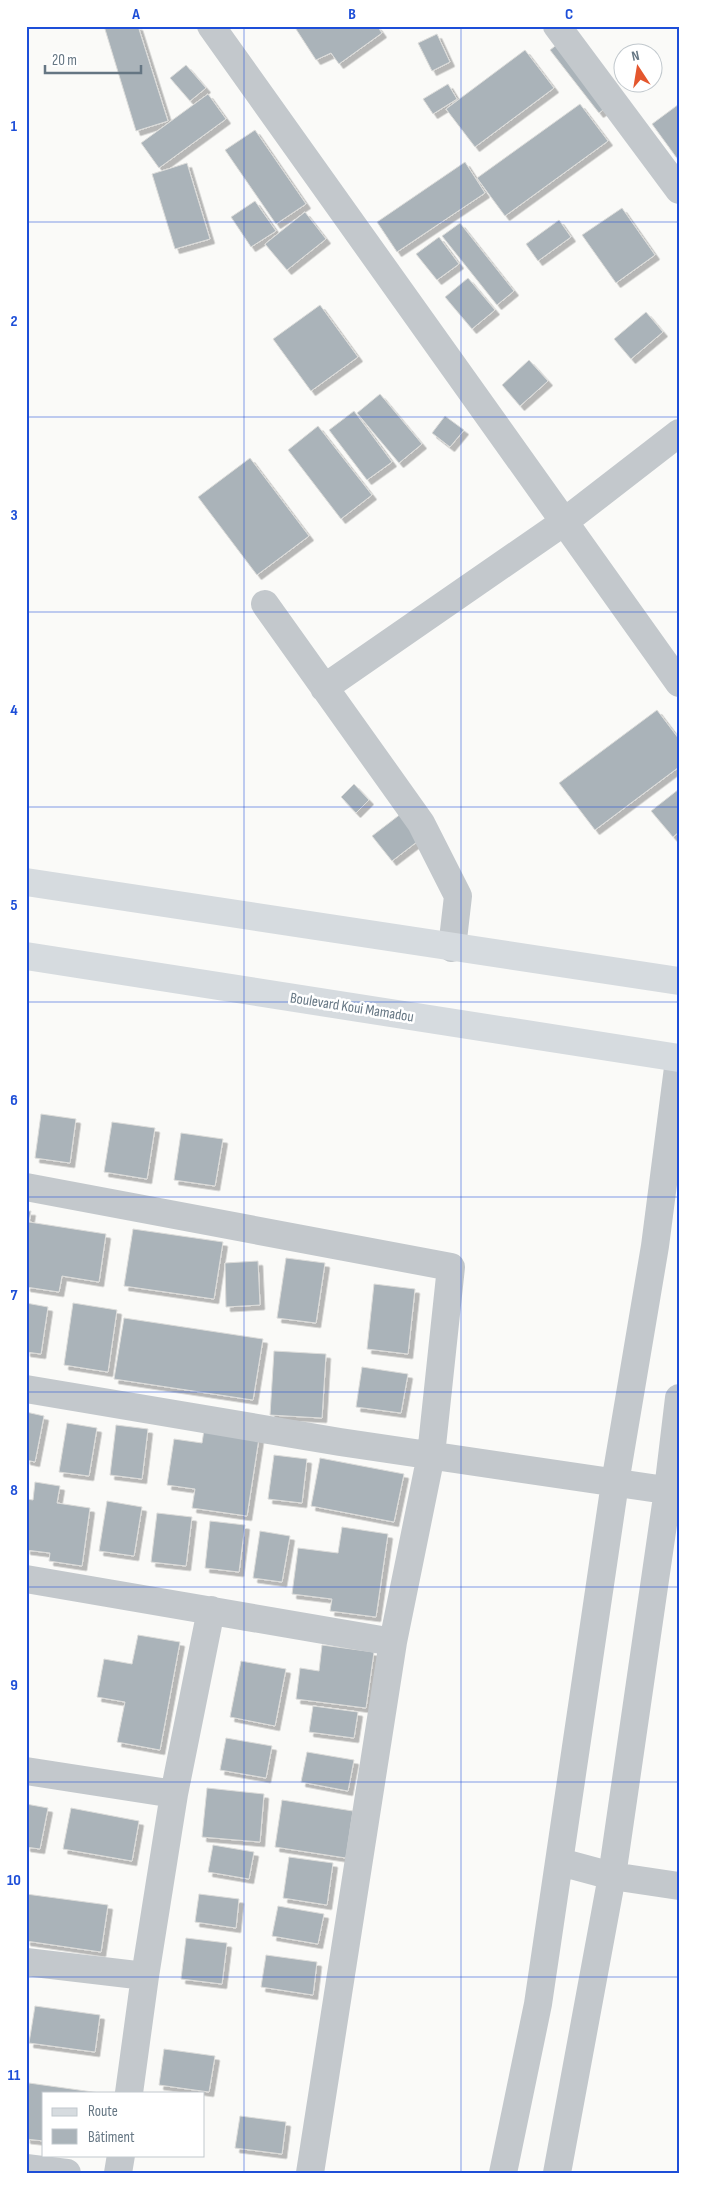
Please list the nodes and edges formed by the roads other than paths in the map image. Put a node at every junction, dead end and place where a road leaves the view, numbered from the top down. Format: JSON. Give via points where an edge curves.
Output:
{"nodes":[{"id":1,"x":211,"y":26,"type":"edge"},
{"id":2,"x":556,"y":26,"type":"edge"},
{"id":3,"x":679,"y":190,"type":"edge"},
{"id":4,"x":679,"y":433,"type":"edge"},
{"id":5,"x":564,"y":522,"type":"junction"},
{"id":6,"x":265,"y":604,"type":"dead end"},
{"id":7,"x":679,"y":683,"type":"edge"},
{"id":8,"x":324,"y":688,"type":"junction"},
{"id":9,"x":26,"y":882,"type":"edge"},
{"id":10,"x":452,"y":948,"type":"junction"},
{"id":11,"x":26,"y":956,"type":"edge"},
{"id":12,"x":679,"y":981,"type":"edge"},
{"id":13,"x":679,"y":1059,"type":"edge"},
{"id":14,"x":26,"y":1187,"type":"edge"},
{"id":15,"x":26,"y":1389,"type":"edge"},
{"id":16,"x":679,"y":1398,"type":"edge"},
{"id":17,"x":431,"y":1456,"type":"junction"},
{"id":18,"x":615,"y":1483,"type":"junction"},
{"id":19,"x":673,"y":1491,"type":"edge"},
{"id":20,"x":26,"y":1579,"type":"edge"},
{"id":21,"x":212,"y":1610,"type":"junction"},
{"id":22,"x":393,"y":1642,"type":"junction"},
{"id":23,"x":26,"y":1771,"type":"edge"},
{"id":24,"x":174,"y":1794,"type":"junction"},
{"id":25,"x":560,"y":1862,"type":"junction"},
{"id":26,"x":612,"y":1876,"type":"junction"},
{"id":27,"x":679,"y":1886,"type":"edge"},
{"id":28,"x":26,"y":1962,"type":"edge"},
{"id":29,"x":145,"y":1976,"type":"junction"},
{"id":30,"x":129,"y":2092,"type":"edge"},
{"id":31,"x":120,"y":2156,"type":"edge"},
{"id":32,"x":26,"y":2168,"type":"edge"},
{"id":33,"x":67,"y":2173,"type":"edge"},
{"id":34,"x":118,"y":2173,"type":"edge"},
{"id":35,"x":310,"y":2173,"type":"edge"},
{"id":36,"x":503,"y":2173,"type":"edge"},
{"id":37,"x":557,"y":2173,"type":"edge"}],
"edges":[{"from":1,"to":5,"type":"street"},
{"from":2,"to":3,"type":"street"},
{"from":4,"to":5,"type":"street"},
{"from":5,"to":7,"type":"street"},
{"from":5,"to":8,"type":"street"},
{"from":6,"to":8,"type":"street"},
{"from":8,"to":10,"type":"street","via":[[421,823],[458,896]]},
{"from":9,"to":10,"type":"main road"},
{"from":10,"to":12,"type":"main road"},
{"from":11,"to":13,"type":"main road","name":"Boulevard Koui Mamadou"},
{"from":13,"to":18,"type":"street","via":[[654,1246]]},
{"from":14,"to":17,"type":"street","via":[[451,1267]]},
{"from":15,"to":17,"type":"street"},
{"from":16,"to":19,"type":"street"},
{"from":17,"to":18,"type":"street"},
{"from":17,"to":22,"type":"street"},
{"from":18,"to":19,"type":"street"},
{"from":18,"to":25,"type":"street"},
{"from":19,"to":26,"type":"street"},
{"from":20,"to":21,"type":"street"},
{"from":21,"to":22,"type":"street"},
{"from":21,"to":24,"type":"street"},
{"from":22,"to":35,"type":"street"},
{"from":23,"to":24,"type":"street"},
{"from":24,"to":29,"type":"street"},
{"from":25,"to":26,"type":"street"},
{"from":25,"to":36,"type":"street","via":[[538,2004]]},
{"from":26,"to":27,"type":"street"},
{"from":26,"to":37,"type":"street"},
{"from":28,"to":29,"type":"street"},
{"from":29,"to":30,"type":"street"},
{"from":31,"to":34,"type":"street"},
{"from":32,"to":33,"type":"street"}]}
